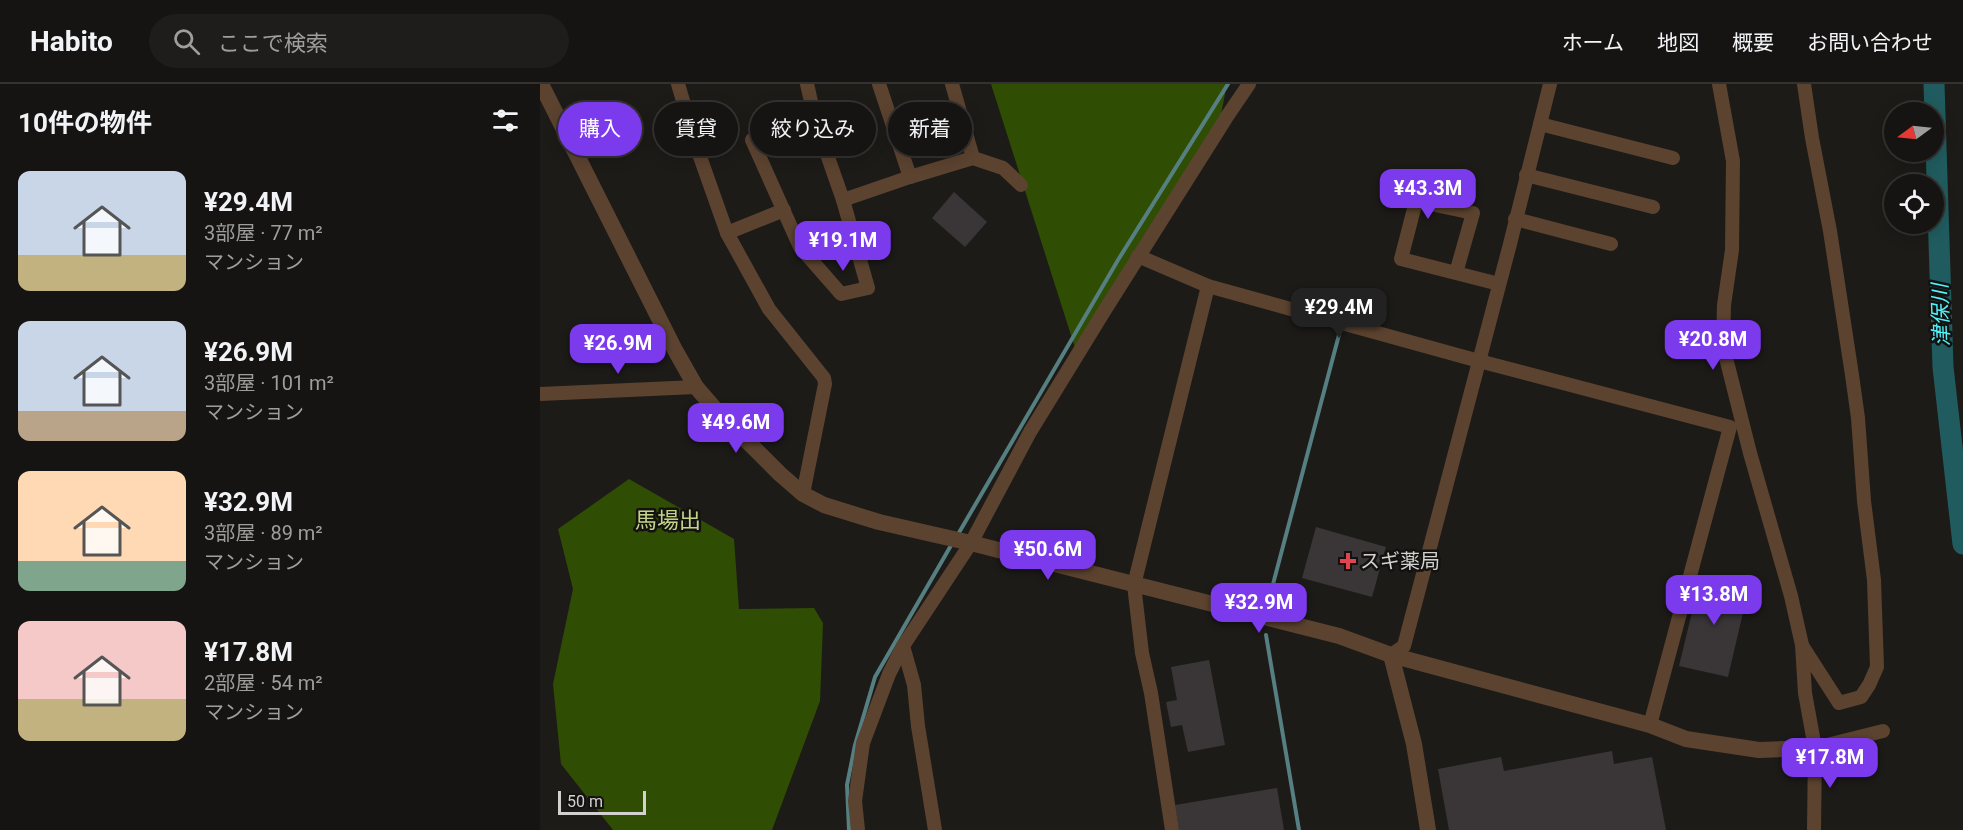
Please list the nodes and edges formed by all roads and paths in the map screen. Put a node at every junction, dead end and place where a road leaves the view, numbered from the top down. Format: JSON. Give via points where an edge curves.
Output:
{"nodes":[{"id":1,"x":542,"y":84,"type":"edge"},
{"id":2,"x":678,"y":84,"type":"edge"},
{"id":3,"x":807,"y":84,"type":"edge"},
{"id":4,"x":879,"y":84,"type":"edge"},
{"id":5,"x":952,"y":84,"type":"edge"},
{"id":6,"x":1250,"y":84,"type":"edge"},
{"id":7,"x":1550,"y":84,"type":"edge"},
{"id":8,"x":1719,"y":84,"type":"edge"},
{"id":9,"x":1804,"y":84,"type":"edge"},
{"id":10,"x":811,"y":102,"type":"edge"},
{"id":11,"x":1540,"y":124,"type":"junction"},
{"id":12,"x":759,"y":156,"type":"edge"},
{"id":13,"x":828,"y":156,"type":"edge"},
{"id":14,"x":973,"y":158,"type":"junction"},
{"id":15,"x":1673,"y":158,"type":"dead end"},
{"id":16,"x":1526,"y":175,"type":"junction"},
{"id":17,"x":910,"y":177,"type":"junction"},
{"id":18,"x":1021,"y":185,"type":"dead end"},
{"id":19,"x":843,"y":200,"type":"junction"},
{"id":20,"x":1653,"y":207,"type":"dead end"},
{"id":21,"x":783,"y":210,"type":"junction"},
{"id":22,"x":1515,"y":219,"type":"junction"},
{"id":23,"x":727,"y":232,"type":"junction"},
{"id":24,"x":1611,"y":244,"type":"dead end"},
{"id":25,"x":1138,"y":256,"type":"junction"},
{"id":26,"x":1456,"y":273,"type":"junction"},
{"id":27,"x":1499,"y":284,"type":"junction"},
{"id":28,"x":1208,"y":286,"type":"junction"},
{"id":29,"x":1479,"y":361,"type":"junction"},
{"id":30,"x":696,"y":387,"type":"junction"},
{"id":31,"x":540,"y":394,"type":"edge"},
{"id":32,"x":803,"y":494,"type":"junction"},
{"id":33,"x":971,"y":543,"type":"junction"},
{"id":34,"x":1134,"y":585,"type":"junction"},
{"id":35,"x":1802,"y":645,"type":"junction"},
{"id":36,"x":903,"y":646,"type":"junction"},
{"id":37,"x":1391,"y":655,"type":"junction"},
{"id":38,"x":1650,"y":725,"type":"junction"},
{"id":39,"x":1883,"y":731,"type":"dead end"},
{"id":40,"x":1815,"y":748,"type":"junction"},
{"id":41,"x":858,"y":830,"type":"edge"},
{"id":42,"x":935,"y":830,"type":"edge"},
{"id":43,"x":1172,"y":830,"type":"edge"},
{"id":44,"x":1428,"y":830,"type":"edge"},
{"id":45,"x":1815,"y":830,"type":"edge"}],
"edges":[{"from":1,"to":30,"type":"street"},
{"from":2,"to":23,"type":"street"},
{"from":3,"to":10,"type":"street"},
{"from":4,"to":17,"type":"street"},
{"from":5,"to":14,"type":"street"},
{"from":6,"to":25,"type":"street"},
{"from":7,"to":11,"type":"street"},
{"from":8,"to":35,"type":"street","via":[[1733,161],[1732,250],[1723,346]]},
{"from":9,"to":35,"type":"street","via":[[1852,375],[1873,570],[1877,667],[1861,697],[1839,703]]},
{"from":11,"to":15,"type":"street"},
{"from":11,"to":16,"type":"street"},
{"from":12,"to":21,"type":"street"},
{"from":13,"to":19,"type":"street"},
{"from":14,"to":17,"type":"street"},
{"from":14,"to":18,"type":"street","via":[[1003,168]]},
{"from":16,"to":20,"type":"street"},
{"from":16,"to":22,"type":"street"},
{"from":17,"to":19,"type":"street"},
{"from":19,"to":21,"type":"street","via":[[868,288],[841,294],[800,247]]},
{"from":21,"to":23,"type":"street"},
{"from":22,"to":24,"type":"street"},
{"from":22,"to":27,"type":"street"},
{"from":23,"to":32,"type":"street","via":[[769,309],[825,378]]},
{"from":25,"to":28,"type":"street"},
{"from":25,"to":33,"type":"street","via":[[1030,432]]},
{"from":26,"to":26,"type":"street","via":[[1401,259],[1416,201],[1473,213]]},
{"from":26,"to":27,"type":"street"},
{"from":27,"to":29,"type":"street"},
{"from":28,"to":29,"type":"street"},
{"from":28,"to":34,"type":"street"},
{"from":29,"to":37,"type":"street","via":[[1404,646]]},
{"from":29,"to":38,"type":"street","via":[[1730,427]]},
{"from":30,"to":31,"type":"street"},
{"from":30,"to":32,"type":"street"},
{"from":32,"to":33,"type":"street","via":[[824,505],[879,522]]},
{"from":33,"to":34,"type":"street"},
{"from":33,"to":36,"type":"street"},
{"from":34,"to":37,"type":"street","via":[[1339,636]]},
{"from":34,"to":43,"type":"street"},
{"from":35,"to":40,"type":"street","via":[[1805,693]]},
{"from":36,"to":41,"type":"street","via":[[863,743],[855,801]]},
{"from":36,"to":42,"type":"street","via":[[914,685]]},
{"from":37,"to":38,"type":"street"},
{"from":37,"to":44,"type":"street","via":[[1414,744]]},
{"from":38,"to":40,"type":"street","via":[[1686,739],[1759,750]]},
{"from":39,"to":40,"type":"street"},
{"from":40,"to":45,"type":"street"}]}
